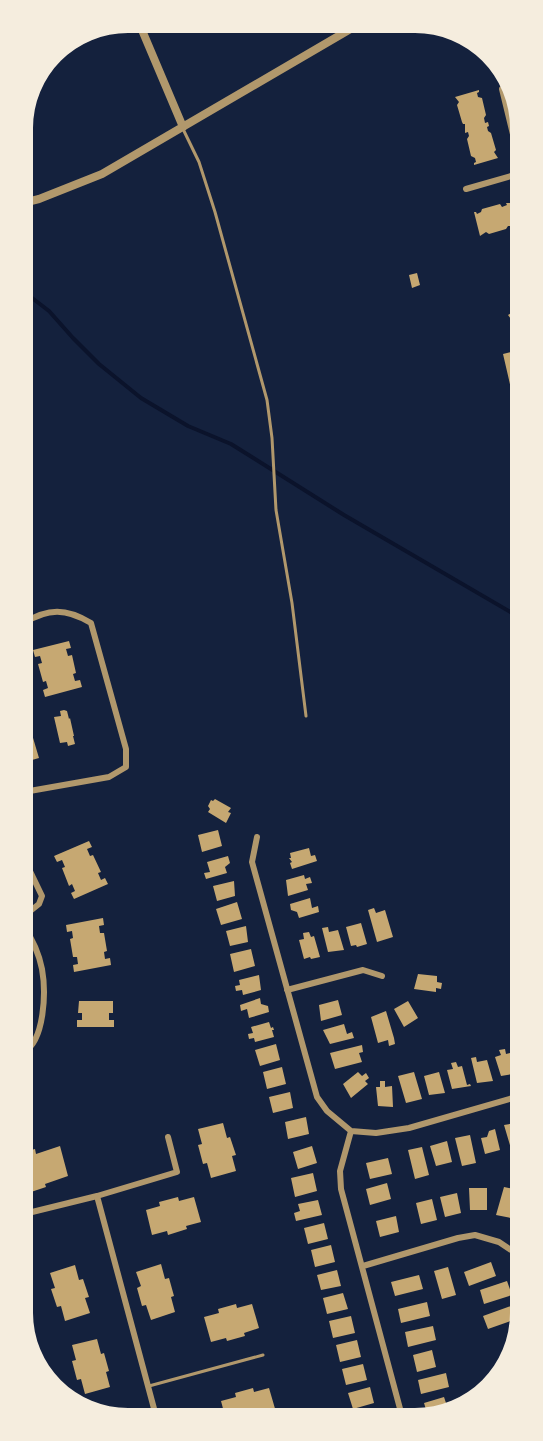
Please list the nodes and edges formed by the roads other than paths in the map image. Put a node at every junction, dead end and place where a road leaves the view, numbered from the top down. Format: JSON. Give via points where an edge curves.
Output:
{"nodes":[{"id":1,"x":143,"y":33,"type":"edge"},
{"id":2,"x":343,"y":33,"type":"edge"},
{"id":3,"x":503,"y":95,"type":"edge"},
{"id":4,"x":509,"y":116,"type":"edge"},
{"id":5,"x":183,"y":127,"type":"junction"},
{"id":6,"x":510,"y":177,"type":"edge"},
{"id":7,"x":466,"y":189,"type":"dead end"},
{"id":8,"x":33,"y":200,"type":"edge"},
{"id":9,"x":33,"y":617,"type":"edge"},
{"id":10,"x":306,"y":716,"type":"dead end"},
{"id":11,"x":33,"y":790,"type":"edge"},
{"id":12,"x":257,"y":837,"type":"dead end"},
{"id":13,"x":33,"y":877,"type":"edge"},
{"id":14,"x":33,"y":909,"type":"edge"},
{"id":15,"x":33,"y":941,"type":"edge"},
{"id":16,"x":382,"y":976,"type":"dead end"},
{"id":17,"x":287,"y":990,"type":"junction"},
{"id":18,"x":33,"y":1045,"type":"edge"},
{"id":19,"x":510,"y":1099,"type":"edge"},
{"id":20,"x":351,"y":1131,"type":"junction"},
{"id":21,"x":168,"y":1137,"type":"dead end"},
{"id":22,"x":97,"y":1196,"type":"junction"},
{"id":23,"x":33,"y":1212,"type":"edge"},
{"id":24,"x":510,"y":1249,"type":"edge"},
{"id":25,"x":363,"y":1266,"type":"junction"},
{"id":26,"x":262,"y":1355,"type":"dead end"},
{"id":27,"x":148,"y":1387,"type":"junction"},
{"id":28,"x":154,"y":1408,"type":"edge"},
{"id":29,"x":400,"y":1408,"type":"edge"}],
"edges":[{"from":1,"to":5,"type":"street"},
{"from":2,"to":5,"type":"street"},
{"from":3,"to":4,"type":"street"},
{"from":5,"to":8,"type":"street","via":[[102,174]]},
{"from":5,"to":10,"type":"lane","via":[[215,212],[267,400],[276,510]]},
{"from":6,"to":7,"type":"street"},
{"from":9,"to":11,"type":"street","via":[[55,611],[76,614],[91,623],[126,749],[126,767],[109,777]]},
{"from":12,"to":17,"type":"street","via":[[252,862]]},
{"from":13,"to":14,"type":"street","via":[[42,896]]},
{"from":15,"to":18,"type":"street","via":[[44,990],[41,1024]]},
{"from":16,"to":17,"type":"street","via":[[363,970]]},
{"from":17,"to":20,"type":"street","via":[[317,1097]]},
{"from":19,"to":20,"type":"street","via":[[409,1128],[376,1133]]},
{"from":20,"to":25,"type":"street","via":[[340,1171],[341,1189]]},
{"from":21,"to":22,"type":"street","via":[[177,1172]]},
{"from":22,"to":23,"type":"street"},
{"from":22,"to":27,"type":"street"},
{"from":24,"to":25,"type":"street","via":[[475,1235]]},
{"from":25,"to":29,"type":"street"},
{"from":26,"to":27,"type":"lane"},
{"from":27,"to":28,"type":"street"}]}
